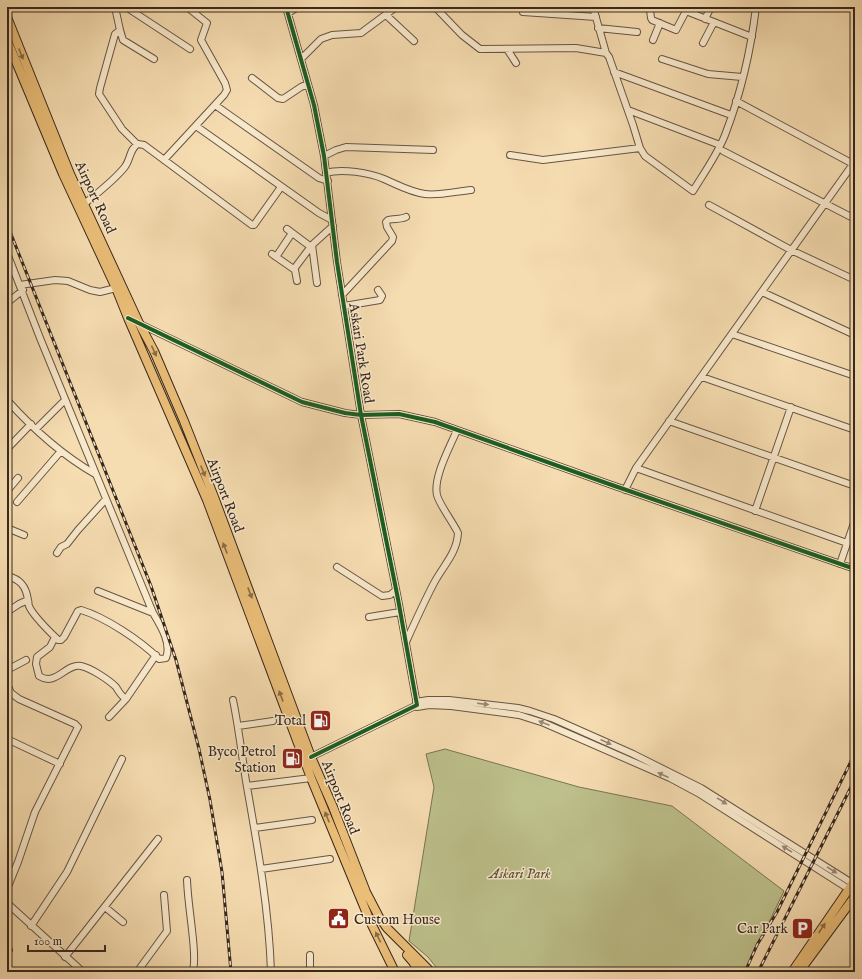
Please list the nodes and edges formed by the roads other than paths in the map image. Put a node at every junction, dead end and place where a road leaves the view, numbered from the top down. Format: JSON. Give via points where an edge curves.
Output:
{"nodes":[{"id":1,"x":115,"y":7,"type":"edge"},
{"id":2,"x":126,"y":7,"type":"edge"},
{"id":3,"x":187,"y":7,"type":"edge"},
{"id":4,"x":298,"y":7,"type":"edge"},
{"id":5,"x":396,"y":7,"type":"edge"},
{"id":6,"x":435,"y":7,"type":"edge"},
{"id":7,"x":593,"y":7,"type":"edge"},
{"id":8,"x":645,"y":7,"type":"edge"},
{"id":9,"x":711,"y":7,"type":"edge"},
{"id":10,"x":756,"y":7,"type":"edge"},
{"id":11,"x":287,"y":10,"type":"edge"},
{"id":12,"x":523,"y":12,"type":"dead end"},
{"id":13,"x":386,"y":15,"type":"junction"},
{"id":14,"x":7,"y":17,"type":"edge"},
{"id":15,"x":596,"y":17,"type":"junction"},
{"id":16,"x":705,"y":19,"type":"junction"},
{"id":17,"x":714,"y":22,"type":"junction"},
{"id":18,"x":660,"y":23,"type":"junction"},
{"id":19,"x":598,"y":28,"type":"junction"},
{"id":20,"x":120,"y":30,"type":"junction"},
{"id":21,"x":637,"y":32,"type":"dead end"},
{"id":22,"x":752,"y":38,"type":"junction"},
{"id":23,"x":7,"y":40,"type":"edge"},
{"id":24,"x":653,"y":40,"type":"dead end"},
{"id":25,"x":414,"y":41,"type":"dead end"},
{"id":26,"x":703,"y":43,"type":"dead end"},
{"id":27,"x":190,"y":49,"type":"dead end"},
{"id":28,"x":507,"y":49,"type":"junction"},
{"id":29,"x":606,"y":53,"type":"junction"},
{"id":30,"x":154,"y":59,"type":"dead end"},
{"id":31,"x":301,"y":59,"type":"junction"},
{"id":32,"x":662,"y":59,"type":"dead end"},
{"id":33,"x":516,"y":63,"type":"dead end"},
{"id":34,"x":614,"y":72,"type":"junction"},
{"id":35,"x":742,"y":77,"type":"junction"},
{"id":36,"x":252,"y":78,"type":"dead end"},
{"id":37,"x":308,"y":84,"type":"junction"},
{"id":38,"x":736,"y":102,"type":"junction"},
{"id":39,"x":215,"y":105,"type":"junction"},
{"id":40,"x":628,"y":110,"type":"junction"},
{"id":41,"x":731,"y":115,"type":"junction"},
{"id":42,"x":196,"y":126,"type":"junction"},
{"id":43,"x":136,"y":144,"type":"junction"},
{"id":44,"x":640,"y":148,"type":"junction"},
{"id":45,"x":721,"y":148,"type":"junction"},
{"id":46,"x":433,"y":150,"type":"dead end"},
{"id":47,"x":510,"y":155,"type":"dead end"},
{"id":48,"x":324,"y":156,"type":"junction"},
{"id":49,"x":164,"y":160,"type":"junction"},
{"id":50,"x":854,"y":164,"type":"edge"},
{"id":51,"x":326,"y":173,"type":"junction"},
{"id":52,"x":328,"y":181,"type":"junction"},
{"id":53,"x":282,"y":187,"type":"junction"},
{"id":54,"x":471,"y":190,"type":"dead end"},
{"id":55,"x":825,"y":203,"type":"junction"},
{"id":56,"x":84,"y":204,"type":"junction"},
{"id":57,"x":709,"y":205,"type":"dead end"},
{"id":58,"x":406,"y":217,"type":"dead end"},
{"id":59,"x":855,"y":219,"type":"edge"},
{"id":60,"x":332,"y":223,"type":"junction"},
{"id":61,"x":311,"y":246,"type":"junction"},
{"id":62,"x":791,"y":250,"type":"junction"},
{"id":63,"x":7,"y":253,"type":"edge"},
{"id":64,"x":8,"y":260,"type":"edge"},
{"id":65,"x":294,"y":269,"type":"junction"},
{"id":66,"x":855,"y":280,"type":"edge"},
{"id":67,"x":297,"y":281,"type":"dead end"},
{"id":68,"x":317,"y":283,"type":"dead end"},
{"id":69,"x":21,"y":288,"type":"junction"},
{"id":70,"x":116,"y":288,"type":"junction"},
{"id":71,"x":378,"y":290,"type":"dead end"},
{"id":72,"x":762,"y":292,"type":"junction"},
{"id":73,"x":7,"y":294,"type":"edge"},
{"id":74,"x":342,"y":295,"type":"junction"},
{"id":75,"x":13,"y":298,"type":"junction"},
{"id":76,"x":7,"y":303,"type":"edge"},
{"id":77,"x":344,"y":306,"type":"junction"},
{"id":78,"x":128,"y":318,"type":"junction"},
{"id":79,"x":139,"y":323,"type":"junction"},
{"id":80,"x":732,"y":334,"type":"junction"},
{"id":81,"x":855,"y":335,"type":"edge"},
{"id":82,"x":855,"y":376,"type":"edge"},
{"id":83,"x":702,"y":377,"type":"junction"},
{"id":84,"x":7,"y":400,"type":"edge"},
{"id":85,"x":65,"y":400,"type":"junction"},
{"id":86,"x":12,"y":406,"type":"junction"},
{"id":87,"x":791,"y":407,"type":"junction"},
{"id":88,"x":7,"y":411,"type":"edge"},
{"id":89,"x":361,"y":415,"type":"junction"},
{"id":90,"x":669,"y":421,"type":"junction"},
{"id":91,"x":31,"y":424,"type":"junction"},
{"id":92,"x":36,"y":429,"type":"junction"},
{"id":93,"x":457,"y":430,"type":"junction"},
{"id":94,"x":855,"y":430,"type":"edge"},
{"id":95,"x":7,"y":449,"type":"edge"},
{"id":96,"x":61,"y":451,"type":"junction"},
{"id":97,"x":773,"y":458,"type":"junction"},
{"id":98,"x":636,"y":468,"type":"junction"},
{"id":99,"x":96,"y":474,"type":"junction"},
{"id":100,"x":18,"y":478,"type":"dead end"},
{"id":101,"x":855,"y":486,"type":"edge"},
{"id":102,"x":625,"y":490,"type":"junction"},
{"id":103,"x":7,"y":491,"type":"edge"},
{"id":104,"x":106,"y":499,"type":"junction"},
{"id":105,"x":17,"y":502,"type":"dead end"},
{"id":106,"x":755,"y":511,"type":"junction"},
{"id":107,"x":855,"y":520,"type":"edge"},
{"id":108,"x":7,"y":528,"type":"edge"},
{"id":109,"x":24,"y":535,"type":"dead end"},
{"id":110,"x":848,"y":543,"type":"junction"},
{"id":111,"x":57,"y":553,"type":"dead end"},
{"id":112,"x":840,"y":564,"type":"junction"},
{"id":113,"x":337,"y":567,"type":"dead end"},
{"id":114,"x":855,"y":569,"type":"edge"},
{"id":115,"x":7,"y":576,"type":"edge"},
{"id":116,"x":396,"y":590,"type":"junction"},
{"id":117,"x":98,"y":591,"type":"dead end"},
{"id":118,"x":28,"y":600,"type":"junction"},
{"id":119,"x":7,"y":612,"type":"edge"},
{"id":120,"x":400,"y":612,"type":"junction"},
{"id":121,"x":153,"y":613,"type":"junction"},
{"id":122,"x":369,"y":617,"type":"dead end"},
{"id":123,"x":55,"y":637,"type":"junction"},
{"id":124,"x":406,"y":642,"type":"junction"},
{"id":125,"x":156,"y":655,"type":"junction"},
{"id":126,"x":26,"y":660,"type":"dead end"},
{"id":127,"x":7,"y":670,"type":"edge"},
{"id":128,"x":7,"y":684,"type":"edge"},
{"id":129,"x":126,"y":699,"type":"junction"},
{"id":130,"x":233,"y":700,"type":"dead end"},
{"id":131,"x":417,"y":705,"type":"junction"},
{"id":132,"x":109,"y":717,"type":"dead end"},
{"id":133,"x":273,"y":721,"type":"dead end"},
{"id":134,"x":238,"y":726,"type":"junction"},
{"id":135,"x":7,"y":739,"type":"edge"},
{"id":136,"x":311,"y":757,"type":"junction"},
{"id":137,"x":122,"y":759,"type":"dead end"},
{"id":138,"x":60,"y":764,"type":"junction"},
{"id":139,"x":311,"y":778,"type":"junction"},
{"id":140,"x":247,"y":786,"type":"junction"},
{"id":141,"x":312,"y":820,"type":"dead end"},
{"id":142,"x":255,"y":828,"type":"junction"},
{"id":143,"x":158,"y":839,"type":"dead end"},
{"id":144,"x":330,"y":859,"type":"dead end"},
{"id":145,"x":261,"y":869,"type":"junction"},
{"id":146,"x":188,"y":880,"type":"dead end"},
{"id":147,"x":853,"y":886,"type":"edge"},
{"id":148,"x":7,"y":889,"type":"edge"},
{"id":149,"x":164,"y":895,"type":"dead end"},
{"id":150,"x":855,"y":896,"type":"edge"},
{"id":151,"x":7,"y":903,"type":"edge"},
{"id":152,"x":105,"y":908,"type":"junction"},
{"id":153,"x":124,"y":922,"type":"dead end"},
{"id":154,"x":31,"y":926,"type":"junction"},
{"id":155,"x":390,"y":932,"type":"junction"},
{"id":156,"x":7,"y":948,"type":"edge"},
{"id":157,"x":7,"y":954,"type":"edge"},
{"id":158,"x":310,"y":956,"type":"dead end"},
{"id":159,"x":65,"y":957,"type":"junction"},
{"id":160,"x":389,"y":959,"type":"junction"},
{"id":161,"x":83,"y":972,"type":"edge"},
{"id":162,"x":137,"y":972,"type":"edge"},
{"id":163,"x":192,"y":972,"type":"edge"},
{"id":164,"x":271,"y":972,"type":"edge"},
{"id":165,"x":310,"y":972,"type":"edge"},
{"id":166,"x":395,"y":972,"type":"edge"},
{"id":167,"x":399,"y":972,"type":"edge"},
{"id":168,"x":419,"y":972,"type":"edge"},
{"id":169,"x":431,"y":972,"type":"edge"},
{"id":170,"x":792,"y":972,"type":"edge"},
{"id":171,"x":799,"y":972,"type":"edge"}],
"edges":[{"from":1,"to":20,"type":"street"},
{"from":2,"to":27,"type":"street"},
{"from":3,"to":39,"type":"street","via":[[207,23],[201,40],[227,86],[226,93]]},
{"from":4,"to":11,"type":"street"},
{"from":5,"to":13,"type":"street"},
{"from":6,"to":28,"type":"street","via":[[462,35],[480,49]]},
{"from":7,"to":15,"type":"street"},
{"from":8,"to":18,"type":"street","via":[[650,10],[652,20]]},
{"from":9,"to":16,"type":"street"},
{"from":10,"to":22,"type":"street"},
{"from":11,"to":31,"type":"street","name":"Askari Park Road"},
{"from":12,"to":15,"type":"street"},
{"from":13,"to":25,"type":"street"},
{"from":13,"to":31,"type":"street","via":[[361,33],[332,35],[321,39]]},
{"from":14,"to":56,"type":"main road","name":"Airport Road","one_way":true},
{"from":15,"to":19,"type":"street"},
{"from":16,"to":17,"type":"street"},
{"from":16,"to":18,"type":"street","via":[[686,11],[677,30]]},
{"from":17,"to":22,"type":"street"},
{"from":17,"to":26,"type":"street"},
{"from":18,"to":24,"type":"street"},
{"from":19,"to":21,"type":"street"},
{"from":19,"to":29,"type":"street"},
{"from":20,"to":30,"type":"street","via":[[123,40]]},
{"from":20,"to":43,"type":"street","via":[[115,34],[99,94],[122,129]]},
{"from":22,"to":35,"type":"street"},
{"from":23,"to":70,"type":"main road","name":"Airport Road","via":[[62,174]]},
{"from":28,"to":29,"type":"street","via":[[576,48]]},
{"from":28,"to":33,"type":"street"},
{"from":29,"to":34,"type":"street"},
{"from":31,"to":37,"type":"street","name":"Askari Park Road"},
{"from":32,"to":35,"type":"street","via":[[708,74]]},
{"from":34,"to":40,"type":"street"},
{"from":34,"to":41,"type":"street"},
{"from":35,"to":38,"type":"street"},
{"from":36,"to":37,"type":"street","via":[[283,99]]},
{"from":37,"to":48,"type":"street","name":"Askari Park Road"},
{"from":38,"to":41,"type":"street"},
{"from":38,"to":50,"type":"street"},
{"from":39,"to":42,"type":"street"},
{"from":39,"to":52,"type":"street","via":[[319,178]]},
{"from":40,"to":44,"type":"street"},
{"from":40,"to":45,"type":"street"},
{"from":41,"to":45,"type":"street"},
{"from":42,"to":49,"type":"street"},
{"from":42,"to":53,"type":"street"},
{"from":43,"to":49,"type":"street","via":[[144,145]]},
{"from":43,"to":56,"type":"street","via":[[125,168]]},
{"from":44,"to":45,"type":"street","via":[[644,156],[693,191]]},
{"from":44,"to":47,"type":"street","via":[[543,160]]},
{"from":45,"to":55,"type":"street"},
{"from":46,"to":48,"type":"street","via":[[346,147]]},
{"from":48,"to":51,"type":"street","name":"Askari Park Road"},
{"from":49,"to":53,"type":"street","via":[[252,226]]},
{"from":50,"to":55,"type":"street"},
{"from":51,"to":52,"type":"street","name":"Askari Park Road"},
{"from":51,"to":54,"type":"street","via":[[341,171],[373,175],[426,194]]},
{"from":52,"to":60,"type":"street","name":"Askari Park Road"},
{"from":53,"to":60,"type":"street"},
{"from":55,"to":59,"type":"street"},
{"from":55,"to":62,"type":"street"},
{"from":56,"to":79,"type":"main road","name":"Airport Road"},
{"from":57,"to":62,"type":"street"},
{"from":58,"to":74,"type":"street","via":[[393,218],[386,222],[393,237],[392,241]]},
{"from":60,"to":61,"type":"street"},
{"from":60,"to":74,"type":"street","name":"Askari Park Road"},
{"from":61,"to":65,"type":"street"},
{"from":61,"to":65,"type":"street","via":[[289,231],[274,255]]},
{"from":61,"to":68,"type":"street"},
{"from":62,"to":66,"type":"street"},
{"from":62,"to":72,"type":"street"},
{"from":63,"to":64,"type":"street"},
{"from":64,"to":69,"type":"street"},
{"from":65,"to":67,"type":"street"},
{"from":69,"to":70,"type":"street","via":[[55,280],[68,281],[100,292]]},
{"from":69,"to":75,"type":"street"},
{"from":69,"to":85,"type":"street"},
{"from":70,"to":78,"type":"main road","name":"Airport Road"},
{"from":71,"to":77,"type":"street","via":[[382,296],[380,300]]},
{"from":72,"to":80,"type":"street"},
{"from":72,"to":81,"type":"street"},
{"from":73,"to":75,"type":"street"},
{"from":74,"to":77,"type":"street","name":"Askari Park Road"},
{"from":75,"to":76,"type":"street"},
{"from":77,"to":89,"type":"street","name":"Askari Park Road"},
{"from":78,"to":79,"type":"street"},
{"from":139,"to":78,"type":"main road","name":"Airport Road","one_way":true,"via":[[207,500]]},
{"from":79,"to":89,"type":"street","via":[[302,402]]},
{"from":79,"to":136,"type":"main road","name":"Airport Road","one_way":true,"via":[[184,421]]},
{"from":80,"to":82,"type":"street"},
{"from":80,"to":83,"type":"street"},
{"from":83,"to":87,"type":"street"},
{"from":83,"to":90,"type":"street"},
{"from":84,"to":86,"type":"street"},
{"from":85,"to":92,"type":"street"},
{"from":85,"to":99,"type":"street"},
{"from":86,"to":88,"type":"street"},
{"from":86,"to":91,"type":"street"},
{"from":87,"to":94,"type":"street"},
{"from":87,"to":97,"type":"street"},
{"from":89,"to":93,"type":"street","via":[[399,414]]},
{"from":89,"to":116,"type":"street","name":"Askari Park Road"},
{"from":90,"to":97,"type":"street"},
{"from":90,"to":98,"type":"street"},
{"from":91,"to":92,"type":"street"},
{"from":91,"to":95,"type":"street"},
{"from":92,"to":96,"type":"street"},
{"from":93,"to":102,"type":"street"},
{"from":93,"to":124,"type":"street","via":[[436,486],[437,496],[458,533],[458,540]]},
{"from":96,"to":99,"type":"street"},
{"from":96,"to":105,"type":"street"},
{"from":97,"to":101,"type":"street"},
{"from":97,"to":106,"type":"street"},
{"from":98,"to":102,"type":"street"},
{"from":98,"to":106,"type":"street"},
{"from":99,"to":104,"type":"street"},
{"from":100,"to":103,"type":"street"},
{"from":102,"to":112,"type":"street"},
{"from":104,"to":111,"type":"street"},
{"from":104,"to":121,"type":"street"},
{"from":106,"to":110,"type":"street"},
{"from":107,"to":110,"type":"street"},
{"from":108,"to":109,"type":"street"},
{"from":110,"to":112,"type":"street"},
{"from":112,"to":114,"type":"street"},
{"from":113,"to":116,"type":"street","via":[[382,596],[390,595]]},
{"from":115,"to":118,"type":"street","via":[[17,579],[22,584]]},
{"from":116,"to":120,"type":"street","name":"Askari Park Road"},
{"from":117,"to":121,"type":"street"},
{"from":118,"to":119,"type":"street"},
{"from":118,"to":123,"type":"street","via":[[40,622]]},
{"from":120,"to":122,"type":"street"},
{"from":120,"to":124,"type":"street","name":"Askari Park Road"},
{"from":121,"to":125,"type":"street","via":[[168,648],[166,658],[159,659]]},
{"from":123,"to":125,"type":"street","via":[[58,640],[64,637],[78,611],[81,610],[113,625]]},
{"from":123,"to":129,"type":"street","via":[[50,646],[37,657],[39,676],[51,680],[82,666],[104,677]]},
{"from":124,"to":131,"type":"street","name":"Askari Park Road"},
{"from":125,"to":129,"type":"street"},
{"from":126,"to":127,"type":"street"},
{"from":128,"to":138,"type":"street","via":[[11,693],[19,699],[78,727]]},
{"from":129,"to":132,"type":"street"},
{"from":130,"to":134,"type":"street"},
{"from":131,"to":136,"type":"street"},
{"from":131,"to":147,"type":"street","via":[[451,706],[519,715],[544,723],[670,778]]},
{"from":133,"to":134,"type":"street"},
{"from":134,"to":140,"type":"street"},
{"from":135,"to":138,"type":"street"},
{"from":136,"to":155,"type":"main road","name":"Airport Road","via":[[366,892]]},
{"from":137,"to":154,"type":"street","via":[[67,872]]},
{"from":138,"to":148,"type":"street","via":[[36,812]]},
{"from":139,"to":140,"type":"street"},
{"from":160,"to":139,"type":"main road","name":"Airport Road","one_way":true,"via":[[367,914]]},
{"from":140,"to":142,"type":"street"},
{"from":141,"to":142,"type":"street"},
{"from":142,"to":145,"type":"street"},
{"from":143,"to":152,"type":"street"},
{"from":144,"to":145,"type":"street"},
{"from":145,"to":164,"type":"street"},
{"from":146,"to":163,"type":"street","via":[[193,940]]},
{"from":170,"to":147,"type":"main road","one_way":true},
{"from":149,"to":162,"type":"street","via":[[167,931]]},
{"from":150,"to":171,"type":"main road"},
{"from":151,"to":154,"type":"street"},
{"from":152,"to":153,"type":"street"},
{"from":152,"to":159,"type":"street"},
{"from":154,"to":159,"type":"street"},
{"from":155,"to":168,"type":"main road"},
{"from":155,"to":169,"type":"main road","name":"Airport Road"},
{"from":156,"to":157,"type":"street"},
{"from":158,"to":165,"type":"street"},
{"from":159,"to":161,"type":"street"},
{"from":160,"to":166,"type":"main road","name":"Airport Road"},
{"from":160,"to":167,"type":"main road"}]}
